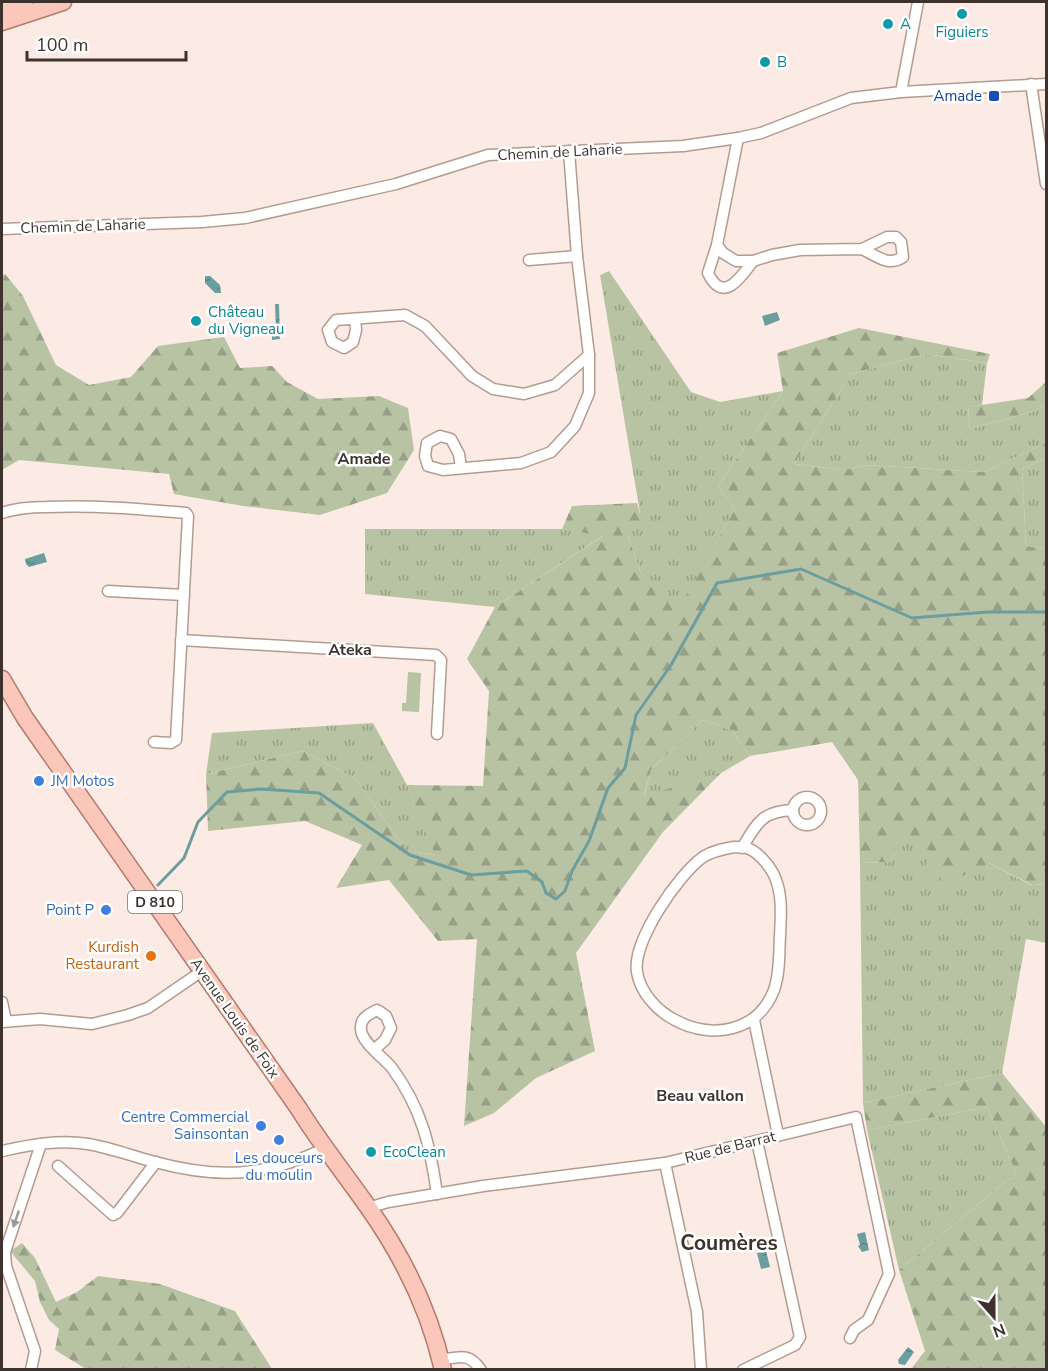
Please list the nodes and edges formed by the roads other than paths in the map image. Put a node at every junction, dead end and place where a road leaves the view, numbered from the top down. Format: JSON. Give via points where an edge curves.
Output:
{"nodes":[{"id":1,"x":24,"y":2,"type":"edge"},
{"id":2,"x":63,"y":2,"type":"edge"},
{"id":3,"x":918,"y":2,"type":"edge"},
{"id":4,"x":3,"y":13,"type":"edge"},
{"id":5,"x":1031,"y":84,"type":"junction"},
{"id":6,"x":1047,"y":84,"type":"edge"},
{"id":7,"x":901,"y":92,"type":"junction"},
{"id":8,"x":738,"y":138,"type":"junction"},
{"id":9,"x":569,"y":151,"type":"junction"},
{"id":10,"x":1047,"y":184,"type":"edge"},
{"id":11,"x":2,"y":229,"type":"edge"},
{"id":12,"x":717,"y":244,"type":"junction"},
{"id":13,"x":862,"y":249,"type":"dead end"},
{"id":14,"x":578,"y":256,"type":"junction"},
{"id":15,"x":529,"y":260,"type":"dead end"},
{"id":16,"x":753,"y":261,"type":"junction"},
{"id":17,"x":355,"y":319,"type":"dead end"},
{"id":18,"x":589,"y":355,"type":"junction"},
{"id":19,"x":461,"y":468,"type":"dead end"},
{"id":20,"x":2,"y":513,"type":"edge"},
{"id":21,"x":108,"y":591,"type":"dead end"},
{"id":22,"x":184,"y":595,"type":"junction"},
{"id":23,"x":181,"y":640,"type":"junction"},
{"id":24,"x":2,"y":679,"type":"edge"},
{"id":25,"x":437,"y":734,"type":"dead end"},
{"id":26,"x":154,"y":742,"type":"dead end"},
{"id":27,"x":793,"y":810,"type":"dead end"},
{"id":28,"x":742,"y":848,"type":"junction"},
{"id":29,"x":202,"y":971,"type":"junction"},
{"id":30,"x":2,"y":1002,"type":"edge"},
{"id":31,"x":754,"y":1020,"type":"junction"},
{"id":32,"x":4,"y":1022,"type":"edge"},
{"id":33,"x":375,"y":1049,"type":"dead end"},
{"id":34,"x":778,"y":1135,"type":"junction"},
{"id":35,"x":757,"y":1141,"type":"junction"},
{"id":36,"x":41,"y":1144,"type":"junction"},
{"id":37,"x":324,"y":1149,"type":"junction"},
{"id":38,"x":2,"y":1151,"type":"edge"},
{"id":39,"x":156,"y":1162,"type":"junction"},
{"id":40,"x":665,"y":1163,"type":"junction"},
{"id":41,"x":58,"y":1166,"type":"dead end"},
{"id":42,"x":437,"y":1194,"type":"junction"},
{"id":43,"x":368,"y":1208,"type":"junction"},
{"id":44,"x":850,"y":1338,"type":"dead end"},
{"id":45,"x":442,"y":1365,"type":"edge"},
{"id":46,"x":31,"y":1370,"type":"edge"},
{"id":47,"x":481,"y":1370,"type":"edge"},
{"id":48,"x":700,"y":1370,"type":"edge"},
{"id":49,"x":743,"y":1370,"type":"edge"}],
"edges":[{"from":1,"to":4,"type":"main road"},
{"from":2,"to":4,"type":"main road"},
{"from":3,"to":7,"type":"street"},
{"from":5,"to":6,"type":"street","name":"Chemin de Laharie"},
{"from":5,"to":7,"type":"street","name":"Chemin de Laharie"},
{"from":5,"to":10,"type":"street"},
{"from":7,"to":8,"type":"street","name":"Chemin de Laharie","via":[[851,98]]},
{"from":8,"to":9,"type":"street","name":"Chemin de Laharie","via":[[683,146]]},
{"from":8,"to":12,"type":"street"},
{"from":9,"to":11,"type":"street","name":"Chemin de Laharie","via":[[489,155],[396,184],[245,218]]},
{"from":9,"to":14,"type":"street"},
{"from":12,"to":16,"type":"street","via":[[735,261]]},
{"from":12,"to":16,"type":"street","via":[[708,273],[718,286],[725,288],[735,283]]},
{"from":13,"to":16,"type":"street","via":[[800,250]]},
{"from":14,"to":15,"type":"street"},
{"from":14,"to":18,"type":"street"},
{"from":17,"to":18,"type":"street","via":[[405,315],[425,326],[472,376],[504,391],[524,394],[555,385]]},
{"from":18,"to":19,"type":"street","via":[[589,393],[575,426],[551,452],[521,463]]},
{"from":20,"to":22,"type":"street","via":[[64,506],[186,513],[189,519]]},
{"from":21,"to":22,"type":"street"},
{"from":22,"to":23,"type":"street"},
{"from":23,"to":25,"type":"street","via":[[436,655],[441,660]]},
{"from":23,"to":26,"type":"street","via":[[176,740]]},
{"from":24,"to":29,"type":"main road","name":"Avenue Louis de Foix","number":"D 810","via":[[25,718]]},
{"from":27,"to":28,"type":"street","via":[[775,811],[756,824]]},
{"from":28,"to":31,"type":"street","via":[[761,858],[778,885],[779,961],[774,988]]},
{"from":28,"to":31,"type":"street","via":[[719,850],[704,857],[667,898],[642,940],[637,972],[650,1000],[675,1020],[713,1030],[733,1029]]},
{"from":29,"to":32,"type":"street","via":[[148,1008],[128,1015],[92,1024],[40,1019]]},
{"from":29,"to":37,"type":"main road","name":"Avenue Louis de Foix","number":"D 810"},
{"from":30,"to":32,"type":"street"},
{"from":31,"to":34,"type":"street"},
{"from":33,"to":42,"type":"street","via":[[408,1093],[425,1128]]},
{"from":34,"to":35,"type":"street","name":"Rue de Barrat"},
{"from":34,"to":44,"type":"street","name":"Rue de Barrat","via":[[856,1117],[889,1274],[868,1320]]},
{"from":35,"to":40,"type":"street","name":"Rue de Barrat"},
{"from":35,"to":49,"type":"street","via":[[800,1337],[795,1345]]},
{"from":36,"to":38,"type":"street"},
{"from":36,"to":39,"type":"street","via":[[87,1143]]},
{"from":36,"to":46,"type":"street","one_way":true,"via":[[5,1252],[6,1266],[35,1351]]},
{"from":37,"to":39,"type":"street","via":[[285,1164],[226,1174]]},
{"from":37,"to":43,"type":"main road","name":"Avenue Louis de Foix","number":"D 810"},
{"from":39,"to":41,"type":"street","via":[[113,1215]]},
{"from":40,"to":42,"type":"street","name":"Rue de Barrat"},
{"from":40,"to":48,"type":"street","via":[[697,1312]]},
{"from":42,"to":43,"type":"street","name":"Rue de Barrat"},
{"from":43,"to":45,"type":"main road","name":"Avenue Louis de Foix","number":"D 810","via":[[418,1296]]},
{"from":45,"to":47,"type":"street","via":[[464,1356],[475,1361]]}]}
